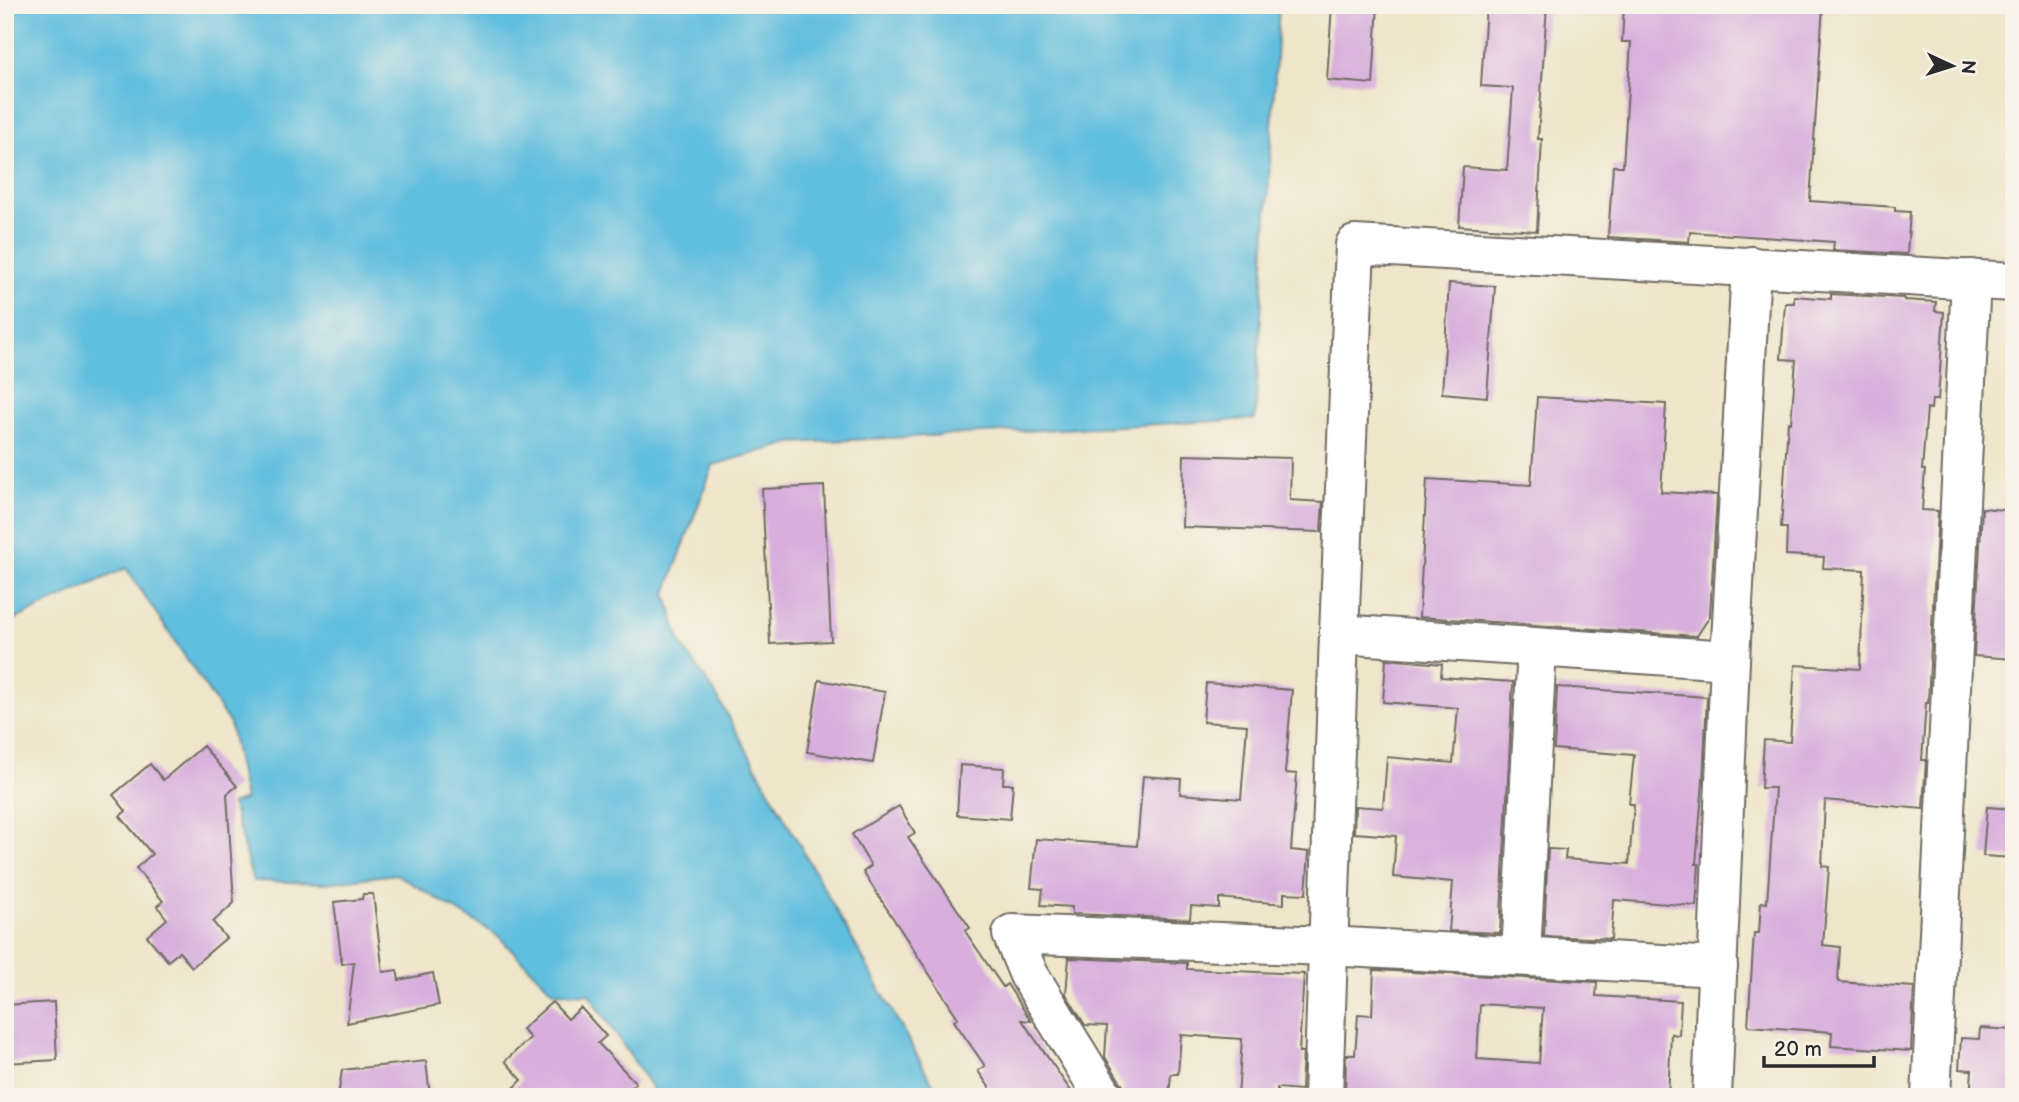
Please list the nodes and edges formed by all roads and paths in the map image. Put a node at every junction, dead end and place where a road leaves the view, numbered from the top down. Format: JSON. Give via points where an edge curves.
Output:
{"nodes":[{"id":1,"x":1751,"y":266,"type":"junction"},
{"id":2,"x":1971,"y":279,"type":"junction"},
{"id":3,"x":2014,"y":282,"type":"edge"},
{"id":4,"x":1339,"y":634,"type":"junction"},
{"id":5,"x":1537,"y":648,"type":"junction"},
{"id":6,"x":1731,"y":660,"type":"junction"},
{"id":7,"x":1327,"y":946,"type":"junction"},
{"id":8,"x":1521,"y":955,"type":"junction"},
{"id":9,"x":1718,"y":967,"type":"junction"},
{"id":10,"x":1104,"y":1097,"type":"edge"},
{"id":11,"x":1323,"y":1097,"type":"edge"},
{"id":12,"x":1712,"y":1097,"type":"edge"},
{"id":13,"x":1931,"y":1097,"type":"edge"}],
"edges":[{"from":1,"to":2,"type":"street"},
{"from":1,"to":4,"type":"street","via":[[1355,245]]},
{"from":1,"to":6,"type":"street"},
{"from":2,"to":3,"type":"street"},
{"from":2,"to":13,"type":"street"},
{"from":4,"to":5,"type":"street"},
{"from":4,"to":7,"type":"street"},
{"from":5,"to":6,"type":"street"},
{"from":5,"to":8,"type":"street"},
{"from":6,"to":9,"type":"street"},
{"from":7,"to":8,"type":"street"},
{"from":7,"to":10,"type":"street","via":[[1012,934],[1029,975]]},
{"from":7,"to":11,"type":"street"},
{"from":8,"to":9,"type":"street"},
{"from":9,"to":12,"type":"street"}]}
